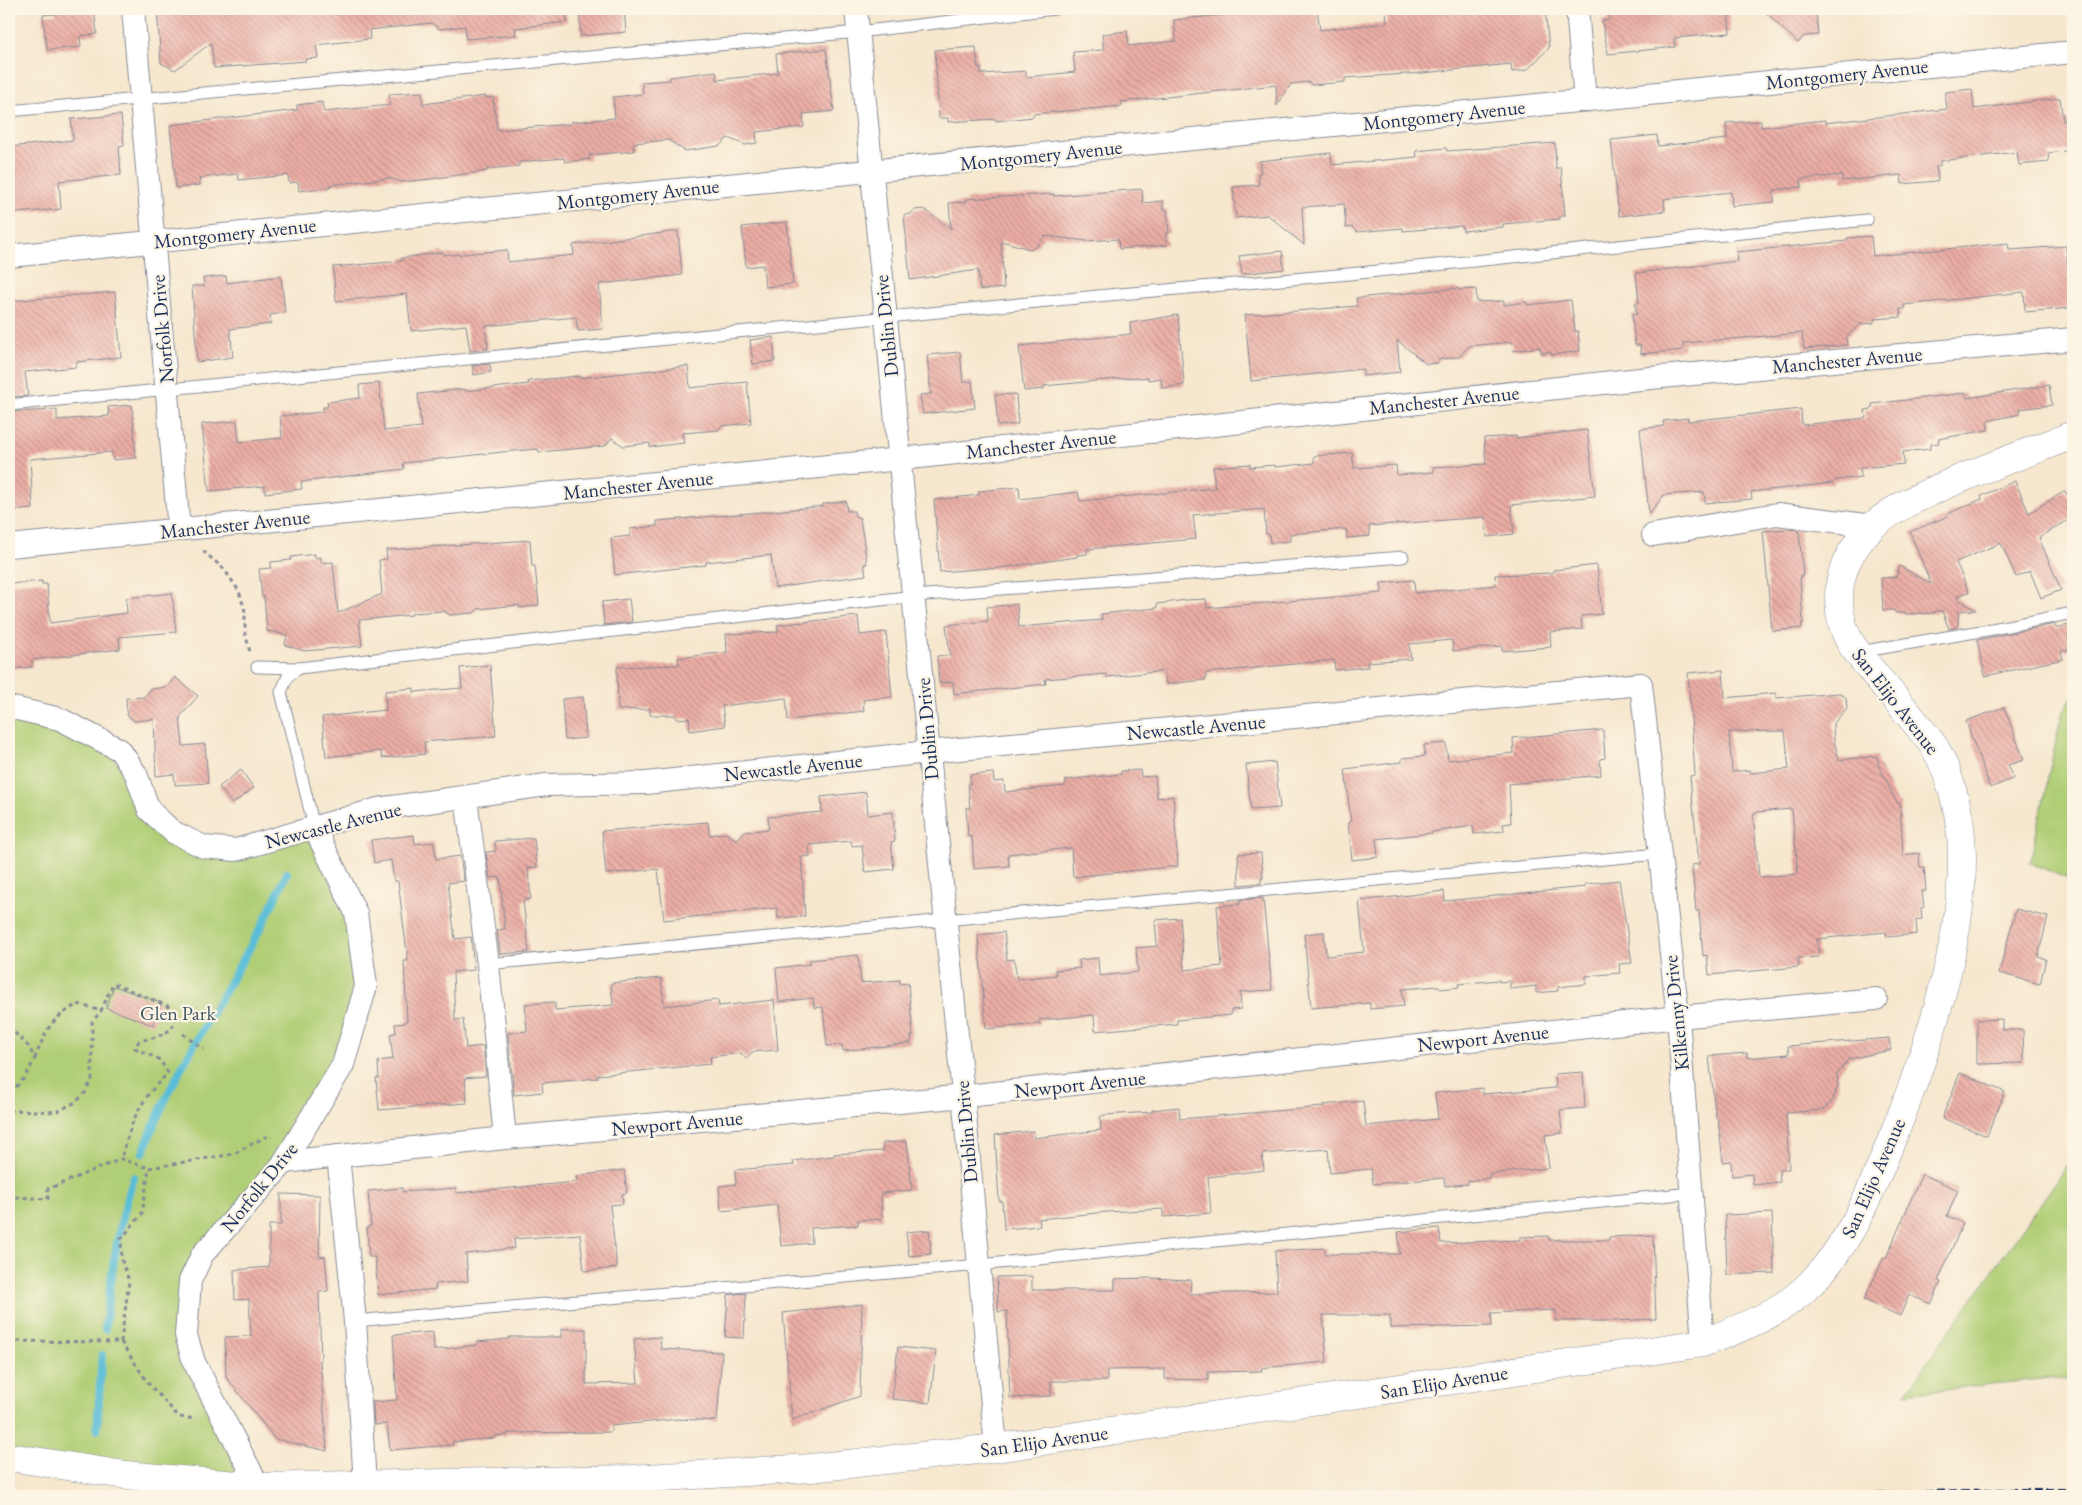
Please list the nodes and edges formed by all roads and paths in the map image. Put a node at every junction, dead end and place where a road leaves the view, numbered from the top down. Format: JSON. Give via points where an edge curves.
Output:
{"nodes":[{"id":1,"x":133,"y":9,"type":"edge"},
{"id":2,"x":856,"y":9,"type":"edge"},
{"id":3,"x":1055,"y":9,"type":"edge"},
{"id":4,"x":1576,"y":9,"type":"edge"},
{"id":5,"x":858,"y":32,"type":"junction"},
{"id":6,"x":2073,"y":52,"type":"edge"},
{"id":7,"x":141,"y":98,"type":"junction"},
{"id":8,"x":1585,"y":101,"type":"junction"},
{"id":9,"x":9,"y":111,"type":"edge"},
{"id":10,"x":872,"y":171,"type":"junction"},
{"id":11,"x":1867,"y":220,"type":"dead end"},
{"id":12,"x":154,"y":241,"type":"junction"},
{"id":13,"x":9,"y":256,"type":"edge"},
{"id":14,"x":885,"y":318,"type":"junction"},
{"id":15,"x":2073,"y":339,"type":"edge"},
{"id":16,"x":167,"y":390,"type":"junction"},
{"id":17,"x":9,"y":404,"type":"edge"},
{"id":18,"x":2073,"y":435,"type":"edge"},
{"id":19,"x":901,"y":459,"type":"junction"},
{"id":20,"x":1874,"y":526,"type":"junction"},
{"id":21,"x":179,"y":530,"type":"junction"},
{"id":22,"x":1653,"y":535,"type":"dead end"},
{"id":23,"x":9,"y":546,"type":"edge"},
{"id":24,"x":1403,"y":557,"type":"dead end"},
{"id":25,"x":914,"y":596,"type":"junction"},
{"id":26,"x":2073,"y":613,"type":"edge"},
{"id":27,"x":1857,"y":652,"type":"junction"},
{"id":28,"x":257,"y":667,"type":"dead end"},
{"id":29,"x":300,"y":668,"type":"junction"},
{"id":30,"x":1642,"y":684,"type":"joint"},
{"id":31,"x":9,"y":706,"type":"edge"},
{"id":32,"x":928,"y":752,"type":"junction"},
{"id":33,"x":466,"y":798,"type":"junction"},
{"id":34,"x":314,"y":827,"type":"junction"},
{"id":35,"x":1659,"y":854,"type":"junction"},
{"id":36,"x":945,"y":920,"type":"junction"},
{"id":37,"x":488,"y":964,"type":"junction"},
{"id":38,"x":1876,"y":999,"type":"dead end"},
{"id":39,"x":101,"y":1011,"type":"junction"},
{"id":40,"x":1678,"y":1017,"type":"junction"},
{"id":41,"x":9,"y":1027,"type":"edge"},
{"id":42,"x":184,"y":1034,"type":"dead end"},
{"id":43,"x":204,"y":1049,"type":"dead end"},
{"id":44,"x":35,"y":1058,"type":"junction"},
{"id":45,"x":9,"y":1091,"type":"edge"},
{"id":46,"x":964,"y":1097,"type":"junction"},
{"id":47,"x":9,"y":1110,"type":"edge"},
{"id":48,"x":505,"y":1138,"type":"junction"},
{"id":49,"x":289,"y":1153,"type":"junction"},
{"id":50,"x":338,"y":1156,"type":"junction"},
{"id":51,"x":121,"y":1159,"type":"junction"},
{"id":52,"x":149,"y":1168,"type":"junction"},
{"id":53,"x":1691,"y":1193,"type":"junction"},
{"id":54,"x":9,"y":1201,"type":"edge"},
{"id":55,"x":979,"y":1265,"type":"junction"},
{"id":56,"x":355,"y":1321,"type":"junction"},
{"id":57,"x":9,"y":1341,"type":"edge"},
{"id":58,"x":121,"y":1342,"type":"junction"},
{"id":59,"x":1703,"y":1343,"type":"junction"},
{"id":60,"x":225,"y":1421,"type":"junction"},
{"id":61,"x":996,"y":1448,"type":"junction"},
{"id":62,"x":9,"y":1457,"type":"edge"},
{"id":63,"x":365,"y":1484,"type":"junction"},
{"id":64,"x":259,"y":1487,"type":"junction"}],
"edges":[{"from":1,"to":7,"type":"street","name":"Norfolk Drive"},
{"from":2,"to":5,"type":"street","name":"Dublin Drive"},
{"from":3,"to":5,"type":"lane"},
{"from":4,"to":8,"type":"street"},
{"from":5,"to":7,"type":"lane"},
{"from":5,"to":10,"type":"street","name":"Dublin Drive"},
{"from":6,"to":8,"type":"street","name":"Montgomery Avenue"},
{"from":7,"to":9,"type":"lane"},
{"from":7,"to":12,"type":"street","name":"Norfolk Drive"},
{"from":8,"to":10,"type":"street","name":"Montgomery Avenue"},
{"from":10,"to":12,"type":"street","name":"Montgomery Avenue"},
{"from":10,"to":14,"type":"street","name":"Dublin Drive"},
{"from":11,"to":14,"type":"lane"},
{"from":12,"to":13,"type":"street","name":"Montgomery Avenue"},
{"from":12,"to":16,"type":"street","name":"Norfolk Drive"},
{"from":14,"to":16,"type":"lane"},
{"from":14,"to":19,"type":"street","name":"Dublin Drive"},
{"from":15,"to":19,"type":"street","name":"Manchester Avenue","via":[[1630,380]]},
{"from":16,"to":17,"type":"lane"},
{"from":16,"to":21,"type":"street","name":"Norfolk Drive"},
{"from":18,"to":20,"type":"main road","name":"San Elijo Avenue","via":[[1974,472],[1904,504]]},
{"from":19,"to":21,"type":"street","name":"Manchester Avenue"},
{"from":19,"to":25,"type":"street","name":"Dublin Drive"},
{"from":20,"to":22,"type":"street","via":[[1777,514]]},
{"from":20,"to":27,"type":"main road","name":"San Elijo Avenue","via":[[1851,554],[1841,580],[1839,605],[1848,639]]},
{"from":21,"to":23,"type":"street","name":"Manchester Avenue"},
{"from":24,"to":25,"type":"lane"},
{"from":25,"to":29,"type":"lane"},
{"from":25,"to":32,"type":"street","name":"Dublin Drive"},
{"from":26,"to":27,"type":"lane"},
{"from":27,"to":59,"type":"main road","name":"San Elijo Avenue","via":[[1913,719],[1944,766],[1960,823],[1962,862],[1957,924],[1938,1008],[1907,1103],[1848,1237],[1812,1283],[1784,1307]]},
{"from":28,"to":29,"type":"lane"},
{"from":29,"to":34,"type":"lane","via":[[288,676],[282,692]]},
{"from":30,"to":32,"type":"street","name":"Newcastle Avenue"},
{"from":30,"to":35,"type":"street","name":"Kilkenny Drive"},
{"from":31,"to":34,"type":"street","name":"Newcastle Avenue","via":[[60,719],[120,750],[136,774],[149,810],[173,832],[204,847],[236,850]]},
{"from":32,"to":33,"type":"street","name":"Newcastle Avenue","via":[[646,783],[546,785]]},
{"from":32,"to":36,"type":"street","name":"Dublin Drive"},
{"from":33,"to":34,"type":"street","name":"Newcastle Avenue","via":[[378,809]]},
{"from":33,"to":37,"type":"street"},
{"from":34,"to":49,"type":"street","name":"Norfolk Drive","via":[[356,913],[366,986],[343,1066]]},
{"from":35,"to":36,"type":"lane"},
{"from":35,"to":40,"type":"street","name":"Kilkenny Drive"},
{"from":36,"to":37,"type":"lane"},
{"from":36,"to":46,"type":"street","name":"Dublin Drive"},
{"from":37,"to":48,"type":"street"},
{"from":38,"to":40,"type":"street","name":"Newport Avenue"},
{"from":39,"to":44,"type":"path","via":[[78,1004],[60,1014],[46,1030]]},
{"from":39,"to":47,"type":"path","via":[[92,1022],[92,1079],[85,1093],[76,1102],[56,1112]]},
{"from":39,"to":51,"type":"path","via":[[113,983],[172,1008],[176,1016],[172,1030],[139,1041],[134,1048],[160,1060],[168,1073],[150,1090],[132,1120]]},
{"from":40,"to":46,"type":"street","name":"Newport Avenue"},
{"from":40,"to":53,"type":"street","name":"Kilkenny Drive"},
{"from":41,"to":44,"type":"path"},
{"from":42,"to":43,"type":"path"},
{"from":44,"to":45,"type":"path","via":[[27,1075]]},
{"from":46,"to":48,"type":"street","name":"Newport Avenue"},
{"from":46,"to":55,"type":"street","name":"Dublin Drive"},
{"from":48,"to":50,"type":"street","name":"Newport Avenue"},
{"from":49,"to":50,"type":"street","name":"Newport Avenue"},
{"from":49,"to":52,"type":"path","via":[[283,1136],[265,1138],[232,1154]]},
{"from":49,"to":60,"type":"street","name":"Norfolk Drive","via":[[202,1255],[190,1282],[186,1335],[194,1362]]},
{"from":50,"to":56,"type":"street"},
{"from":51,"to":52,"type":"path"},
{"from":51,"to":54,"type":"path","via":[[48,1189],[48,1199],[14,1197]]},
{"from":52,"to":58,"type":"path","via":[[142,1214],[121,1239],[122,1261],[129,1281]]},
{"from":53,"to":55,"type":"lane"},
{"from":53,"to":59,"type":"street","name":"Kilkenny Drive"},
{"from":55,"to":56,"type":"lane"},
{"from":55,"to":61,"type":"street","name":"Dublin Drive"},
{"from":56,"to":63,"type":"street"},
{"from":57,"to":58,"type":"path"},
{"from":58,"to":60,"type":"path","via":[[148,1383],[179,1417]]},
{"from":59,"to":61,"type":"main road","name":"San Elijo Avenue"},
{"from":60,"to":64,"type":"street","name":"Norfolk Drive"},
{"from":61,"to":63,"type":"main road","name":"San Elijo Avenue","via":[[811,1468],[651,1477]]},
{"from":62,"to":64,"type":"main road","name":"San Elijo Avenue","via":[[126,1475]]},
{"from":63,"to":64,"type":"main road","name":"San Elijo Avenue"}]}
